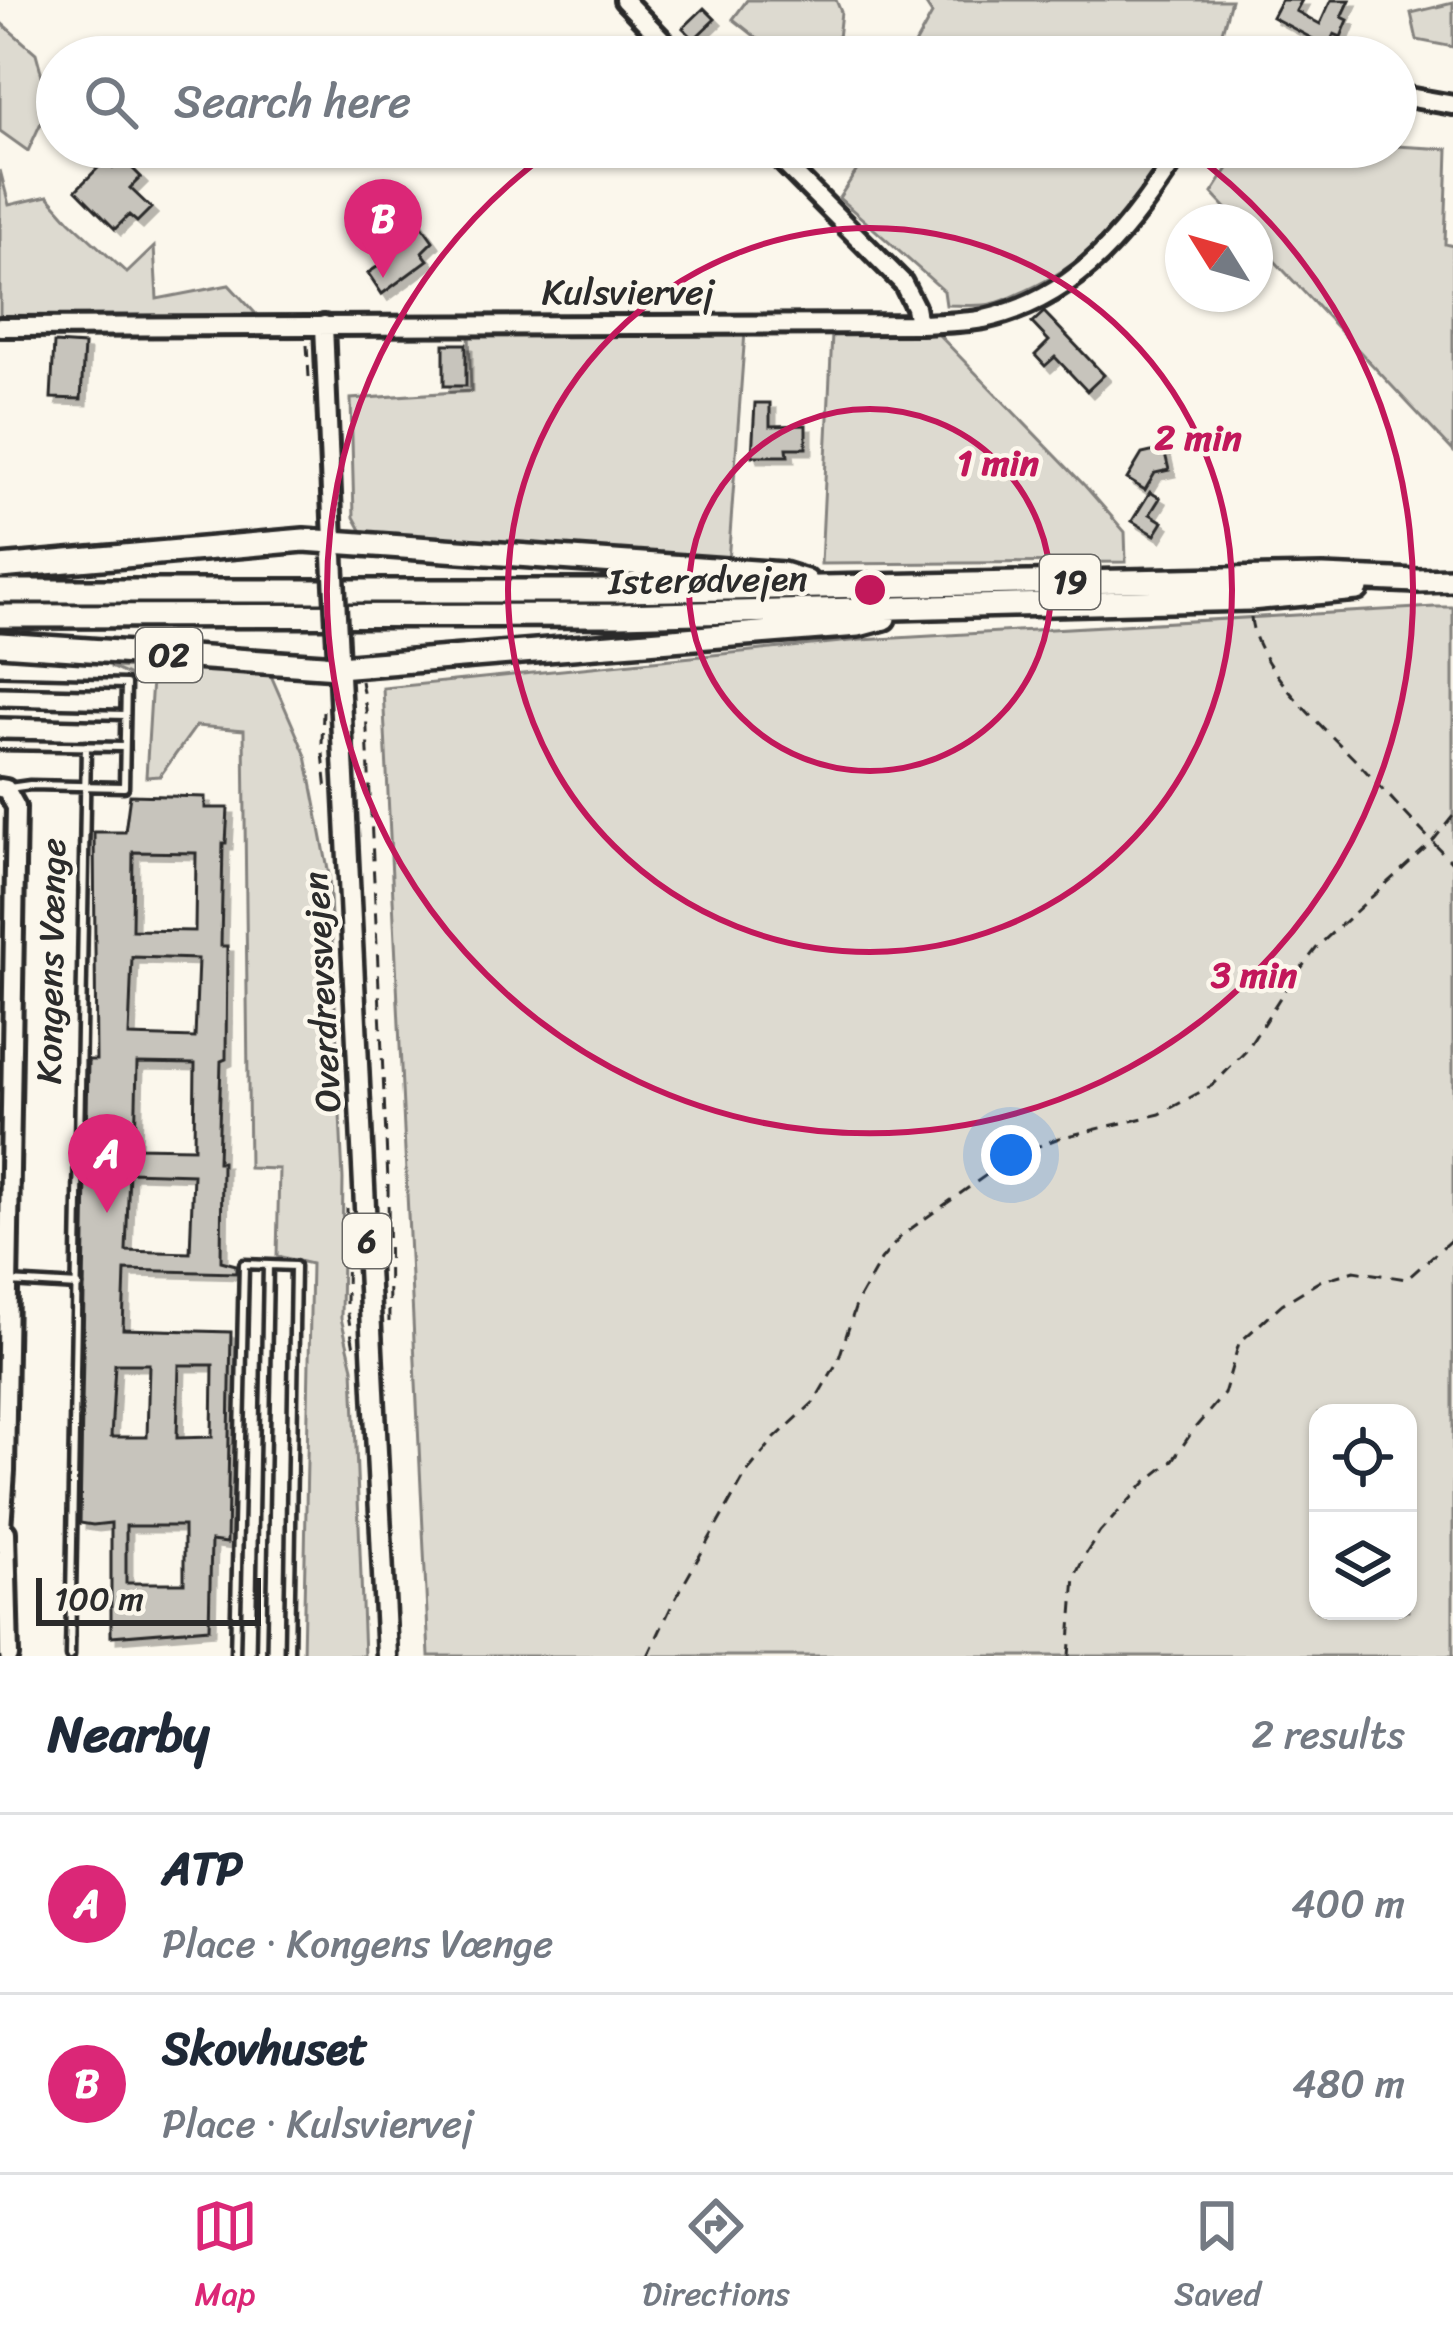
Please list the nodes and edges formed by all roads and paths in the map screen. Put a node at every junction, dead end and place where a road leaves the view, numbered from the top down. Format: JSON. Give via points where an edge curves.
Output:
{"nodes":[{"id":1,"x":624,"y":0,"type":"edge"},
{"id":2,"x":659,"y":36,"type":"edge"},
{"id":3,"x":1417,"y":99,"type":"edge"},
{"id":4,"x":1453,"y":105,"type":"edge"},
{"id":5,"x":789,"y":168,"type":"edge"},
{"id":6,"x":1170,"y":168,"type":"edge"},
{"id":7,"x":918,"y":324,"type":"junction"},
{"id":8,"x":324,"y":325,"type":"junction"},
{"id":9,"x":0,"y":327,"type":"edge"},
{"id":10,"x":333,"y":549,"type":"junction"},
{"id":11,"x":0,"y":566,"type":"edge"},
{"id":12,"x":1453,"y":580,"type":"edge"},
{"id":13,"x":1417,"y":581,"type":"junction"},
{"id":14,"x":828,"y":588,"type":"junction"},
{"id":15,"x":0,"y":592,"type":"edge"},
{"id":16,"x":1250,"y":599,"type":"junction"},
{"id":17,"x":918,"y":609,"type":"junction"},
{"id":18,"x":0,"y":616,"type":"edge"},
{"id":19,"x":0,"y":644,"type":"edge"},
{"id":20,"x":344,"y":663,"type":"junction"},
{"id":21,"x":0,"y":682,"type":"edge"},
{"id":22,"x":0,"y":712,"type":"edge"},
{"id":23,"x":125,"y":715,"type":"junction"},
{"id":24,"x":0,"y":745,"type":"edge"},
{"id":25,"x":86,"y":746,"type":"junction"},
{"id":26,"x":124,"y":747,"type":"junction"},
{"id":27,"x":88,"y":787,"type":"junction"},
{"id":28,"x":3,"y":788,"type":"edge"},
{"id":29,"x":1453,"y":816,"type":"edge"},
{"id":30,"x":1432,"y":842,"type":"junction"},
{"id":31,"x":1453,"y":863,"type":"edge"},
{"id":32,"x":1453,"y":1238,"type":"edge"},
{"id":33,"x":268,"y":1265,"type":"junction"},
{"id":34,"x":8,"y":1282,"type":"junction"},
{"id":35,"x":78,"y":1286,"type":"junction"},
{"id":36,"x":388,"y":1333,"type":"dead end"},
{"id":37,"x":4,"y":1496,"type":"junction"},
{"id":38,"x":0,"y":1543,"type":"edge"},
{"id":39,"x":9,"y":1656,"type":"edge"},
{"id":40,"x":70,"y":1656,"type":"edge"},
{"id":41,"x":235,"y":1656,"type":"edge"},
{"id":42,"x":261,"y":1656,"type":"edge"},
{"id":43,"x":289,"y":1656,"type":"edge"},
{"id":44,"x":387,"y":1656,"type":"edge"},
{"id":45,"x":648,"y":1656,"type":"edge"},
{"id":46,"x":1069,"y":1656,"type":"edge"}],
"edges":[{"from":1,"to":2,"type":"street"},
{"from":3,"to":4,"type":"street"},
{"from":5,"to":7,"type":"street","via":[[903,283]]},
{"from":6,"to":7,"type":"street","name":"Kulsviervej","via":[[1111,247],[1046,296],[980,320]]},
{"from":7,"to":8,"type":"street","name":"Kulsviervej"},
{"from":8,"to":9,"type":"street","name":"Kulsviervej"},
{"from":8,"to":10,"type":"street","name":"Overdrevsvejen"},
{"from":10,"to":11,"type":"highway","via":[[304,540]]},
{"from":10,"to":14,"type":"highway","via":[[783,574]]},
{"from":10,"to":20,"type":"main road","name":"Overdrevsvejen","number":"6","bridge":true},
{"from":12,"to":13,"type":"highway","name":"Isterødvejen","number":"19"},
{"from":13,"to":14,"type":"highway","name":"Isterødvejen","number":"19"},
{"from":13,"to":16,"type":"highway","name":"Isterødvejen","number":"19"},
{"from":14,"to":15,"type":"highway","name":"Isterødvejen","number":"19"},
{"from":16,"to":17,"type":"highway","name":"Isterødvejen","number":"19"},
{"from":16,"to":30,"type":"path","via":[[1261,650],[1287,686]]},
{"from":17,"to":18,"type":"highway","name":"Isterødvejen","number":"19"},
{"from":17,"to":20,"type":"highway","via":[[858,625]]},
{"from":19,"to":20,"type":"highway","number":"O2"},
{"from":20,"to":36,"type":"path","via":[[366,709]]},
{"from":20,"to":44,"type":"main road","name":"Overdrevsvejen","number":"6"},
{"from":21,"to":23,"type":"lane","via":[[126,684]]},
{"from":22,"to":23,"type":"lane"},
{"from":23,"to":26,"type":"lane","name":"Kongens Vænge"},
{"from":24,"to":25,"type":"lane"},
{"from":25,"to":26,"type":"lane"},
{"from":25,"to":27,"type":"lane"},
{"from":26,"to":27,"type":"lane","name":"Kongens Vænge","via":[[124,787]]},
{"from":27,"to":28,"type":"lane"},
{"from":27,"to":35,"type":"lane","name":"Kongens Vænge"},
{"from":28,"to":34,"type":"street","name":"Kongens Vænge","via":[[16,807]]},
{"from":29,"to":30,"type":"path"},
{"from":30,"to":31,"type":"path"},
{"from":30,"to":45,"type":"path","via":[[1319,945],[1246,1051],[1213,1084],[1160,1114],[1013,1156],[902,1235],[857,1303],[814,1402],[747,1472]]},
{"from":32,"to":46,"type":"path","via":[[1407,1279],[1354,1271],[1320,1281],[1239,1343],[1224,1394],[1087,1552],[1075,1576]]},
{"from":33,"to":41,"type":"lane","via":[[244,1264]]},
{"from":33,"to":42,"type":"lane"},
{"from":33,"to":43,"type":"lane","via":[[295,1266]]},
{"from":34,"to":35,"type":"lane"},
{"from":34,"to":37,"type":"street","name":"Kongens Vænge"},
{"from":35,"to":40,"type":"lane","name":"Kongens Vænge"},
{"from":37,"to":38,"type":"street","name":"Kongens Vænge"},
{"from":37,"to":39,"type":"street","name":"Kongens Vænge"}]}
